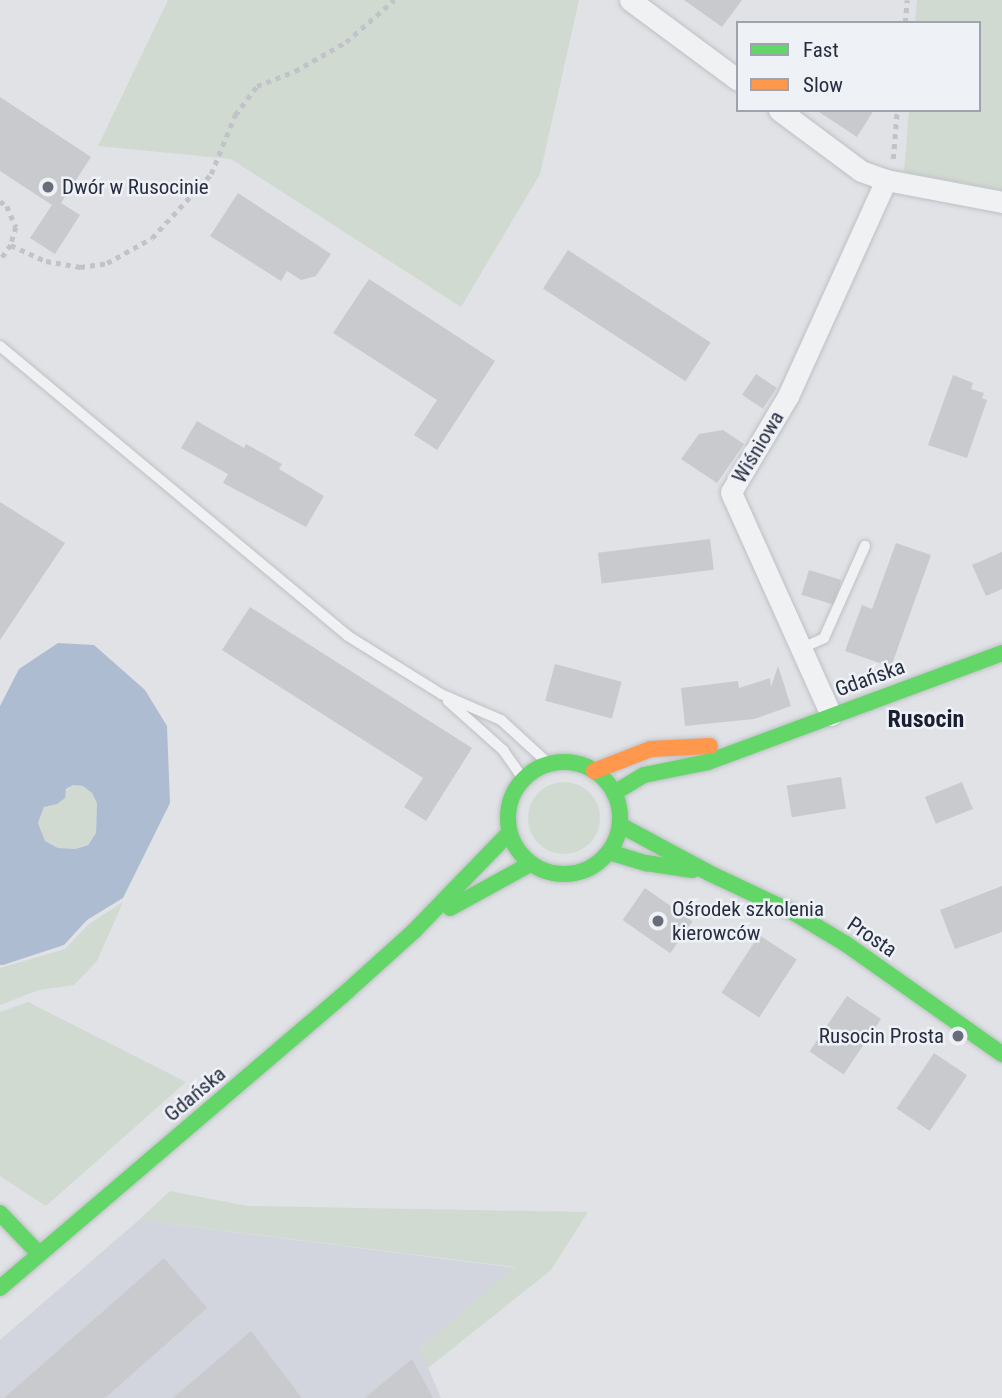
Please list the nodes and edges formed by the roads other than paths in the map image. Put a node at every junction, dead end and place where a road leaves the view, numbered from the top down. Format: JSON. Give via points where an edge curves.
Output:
{"nodes":[{"id":1,"x":630,"y":0,"type":"edge"},
{"id":2,"x":736,"y":79,"type":"edge"},
{"id":3,"x":782,"y":112,"type":"edge"},
{"id":4,"x":886,"y":180,"type":"junction"},
{"id":5,"x":1002,"y":202,"type":"edge"},
{"id":6,"x":0,"y":345,"type":"edge"},
{"id":7,"x":865,"y":546,"type":"dead end"},
{"id":8,"x":802,"y":648,"type":"junction"},
{"id":9,"x":1002,"y":653,"type":"edge"},
{"id":10,"x":441,"y":694,"type":"junction"},
{"id":11,"x":831,"y":715,"type":"junction"},
{"id":12,"x":752,"y":744,"type":"junction"},
{"id":13,"x":549,"y":764,"type":"junction"},
{"id":14,"x":594,"y":771,"type":"junction"},
{"id":15,"x":523,"y":779,"type":"junction"},
{"id":16,"x":614,"y":793,"type":"junction"},
{"id":17,"x":620,"y":825,"type":"junction"},
{"id":18,"x":509,"y":833,"type":"junction"},
{"id":19,"x":609,"y":852,"type":"junction"},
{"id":20,"x":530,"y":864,"type":"junction"},
{"id":21,"x":709,"y":873,"type":"junction"},
{"id":22,"x":414,"y":930,"type":"junction"},
{"id":23,"x":1002,"y":1054,"type":"edge"},
{"id":24,"x":0,"y":1213,"type":"edge"},
{"id":25,"x":39,"y":1254,"type":"junction"},
{"id":26,"x":0,"y":1288,"type":"edge"}],
"edges":[{"from":1,"to":2,"type":"street"},
{"from":3,"to":4,"type":"street","via":[[861,171]]},
{"from":4,"to":5,"type":"street"},
{"from":4,"to":8,"type":"street","name":"Wiśniowa","via":[[788,396],[731,492]]},
{"from":6,"to":10,"type":"lane","via":[[348,636]]},
{"from":7,"to":8,"type":"lane","via":[[824,638]]},
{"from":8,"to":11,"type":"street","name":"Wiśniowa"},
{"from":9,"to":11,"type":"street","name":"Gdańska"},
{"from":10,"to":13,"type":"lane","via":[[501,720]]},
{"from":10,"to":15,"type":"lane","via":[[503,750]]},
{"from":11,"to":12,"type":"street","name":"Gdańska"},
{"from":12,"to":14,"type":"street","name":"Gdańska","via":[[651,749]]},
{"from":12,"to":16,"type":"street","name":"Gdańska","via":[[708,762],[644,775]]},
{"from":13,"to":14,"type":"street","via":[[580,764]]},
{"from":13,"to":15,"type":"street"},
{"from":14,"to":16,"type":"street"},
{"from":15,"to":18,"type":"street","via":[[509,804]]},
{"from":16,"to":17,"type":"street"},
{"from":17,"to":19,"type":"street"},
{"from":17,"to":21,"type":"street","name":"Prosta"},
{"from":18,"to":20,"type":"street"},
{"from":18,"to":22,"type":"street","name":"Gdańska"},
{"from":19,"to":20,"type":"street","via":[[593,867],[572,874],[550,873]]},
{"from":19,"to":21,"type":"street","name":"Prosta"},
{"from":20,"to":22,"type":"street","name":"Gdańska"},
{"from":21,"to":23,"type":"street","name":"Prosta","via":[[846,943]]},
{"from":22,"to":25,"type":"street","name":"Gdańska"},
{"from":24,"to":25,"type":"street"},
{"from":25,"to":26,"type":"street","name":"Gdańska"}]}
